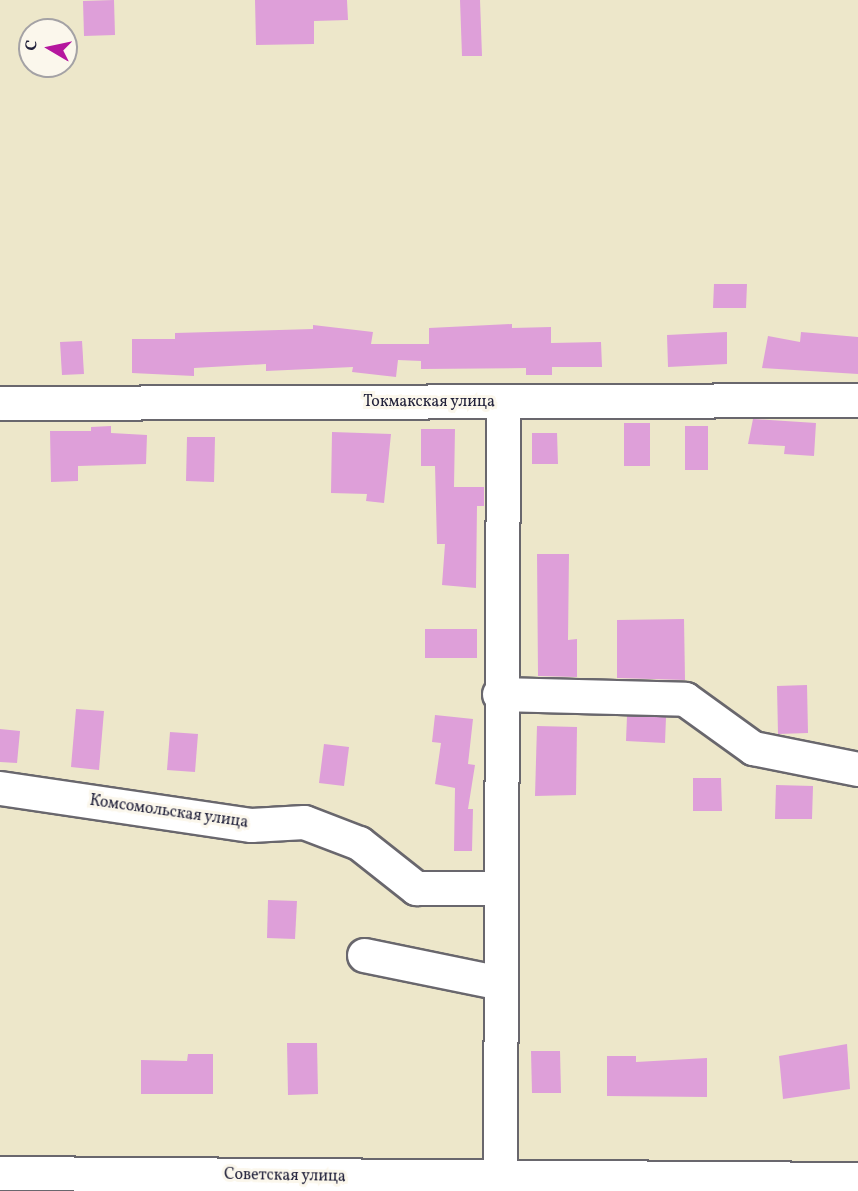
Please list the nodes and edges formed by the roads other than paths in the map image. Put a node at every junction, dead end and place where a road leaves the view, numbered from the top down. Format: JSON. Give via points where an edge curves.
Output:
{"nodes":[{"id":1,"x":858,"y":400,"type":"edge"},
{"id":2,"x":503,"y":402,"type":"junction"},
{"id":3,"x":0,"y":403,"type":"edge"},
{"id":4,"x":499,"y":694,"type":"junction"},
{"id":5,"x":858,"y":770,"type":"edge"},
{"id":6,"x":0,"y":788,"type":"edge"},
{"id":7,"x":500,"y":888,"type":"junction"},
{"id":8,"x":364,"y":955,"type":"dead end"},
{"id":9,"x":500,"y":983,"type":"junction"},
{"id":10,"x":0,"y":1173,"type":"edge"},
{"id":11,"x":500,"y":1178,"type":"junction"},
{"id":12,"x":858,"y":1179,"type":"edge"},
{"id":13,"x":682,"y":1184,"type":"edge"}],
"edges":[{"from":1,"to":2,"type":"street","name":"Токмакская улица"},
{"from":2,"to":3,"type":"street","name":"Токмакская улица"},
{"from":2,"to":4,"type":"street"},
{"from":4,"to":5,"type":"street","via":[[684,699],[753,748]]},
{"from":4,"to":7,"type":"street"},
{"from":6,"to":7,"type":"street","name":"Комсомольская улица","via":[[251,825],[304,822],[359,843],[416,888]]},
{"from":7,"to":9,"type":"street"},
{"from":8,"to":9,"type":"street"},
{"from":9,"to":11,"type":"street"},
{"from":10,"to":11,"type":"street","name":"Советская улица"},
{"from":11,"to":13,"type":"street","name":"Советская улица"},
{"from":12,"to":13,"type":"street","name":"Советская улица"}]}
